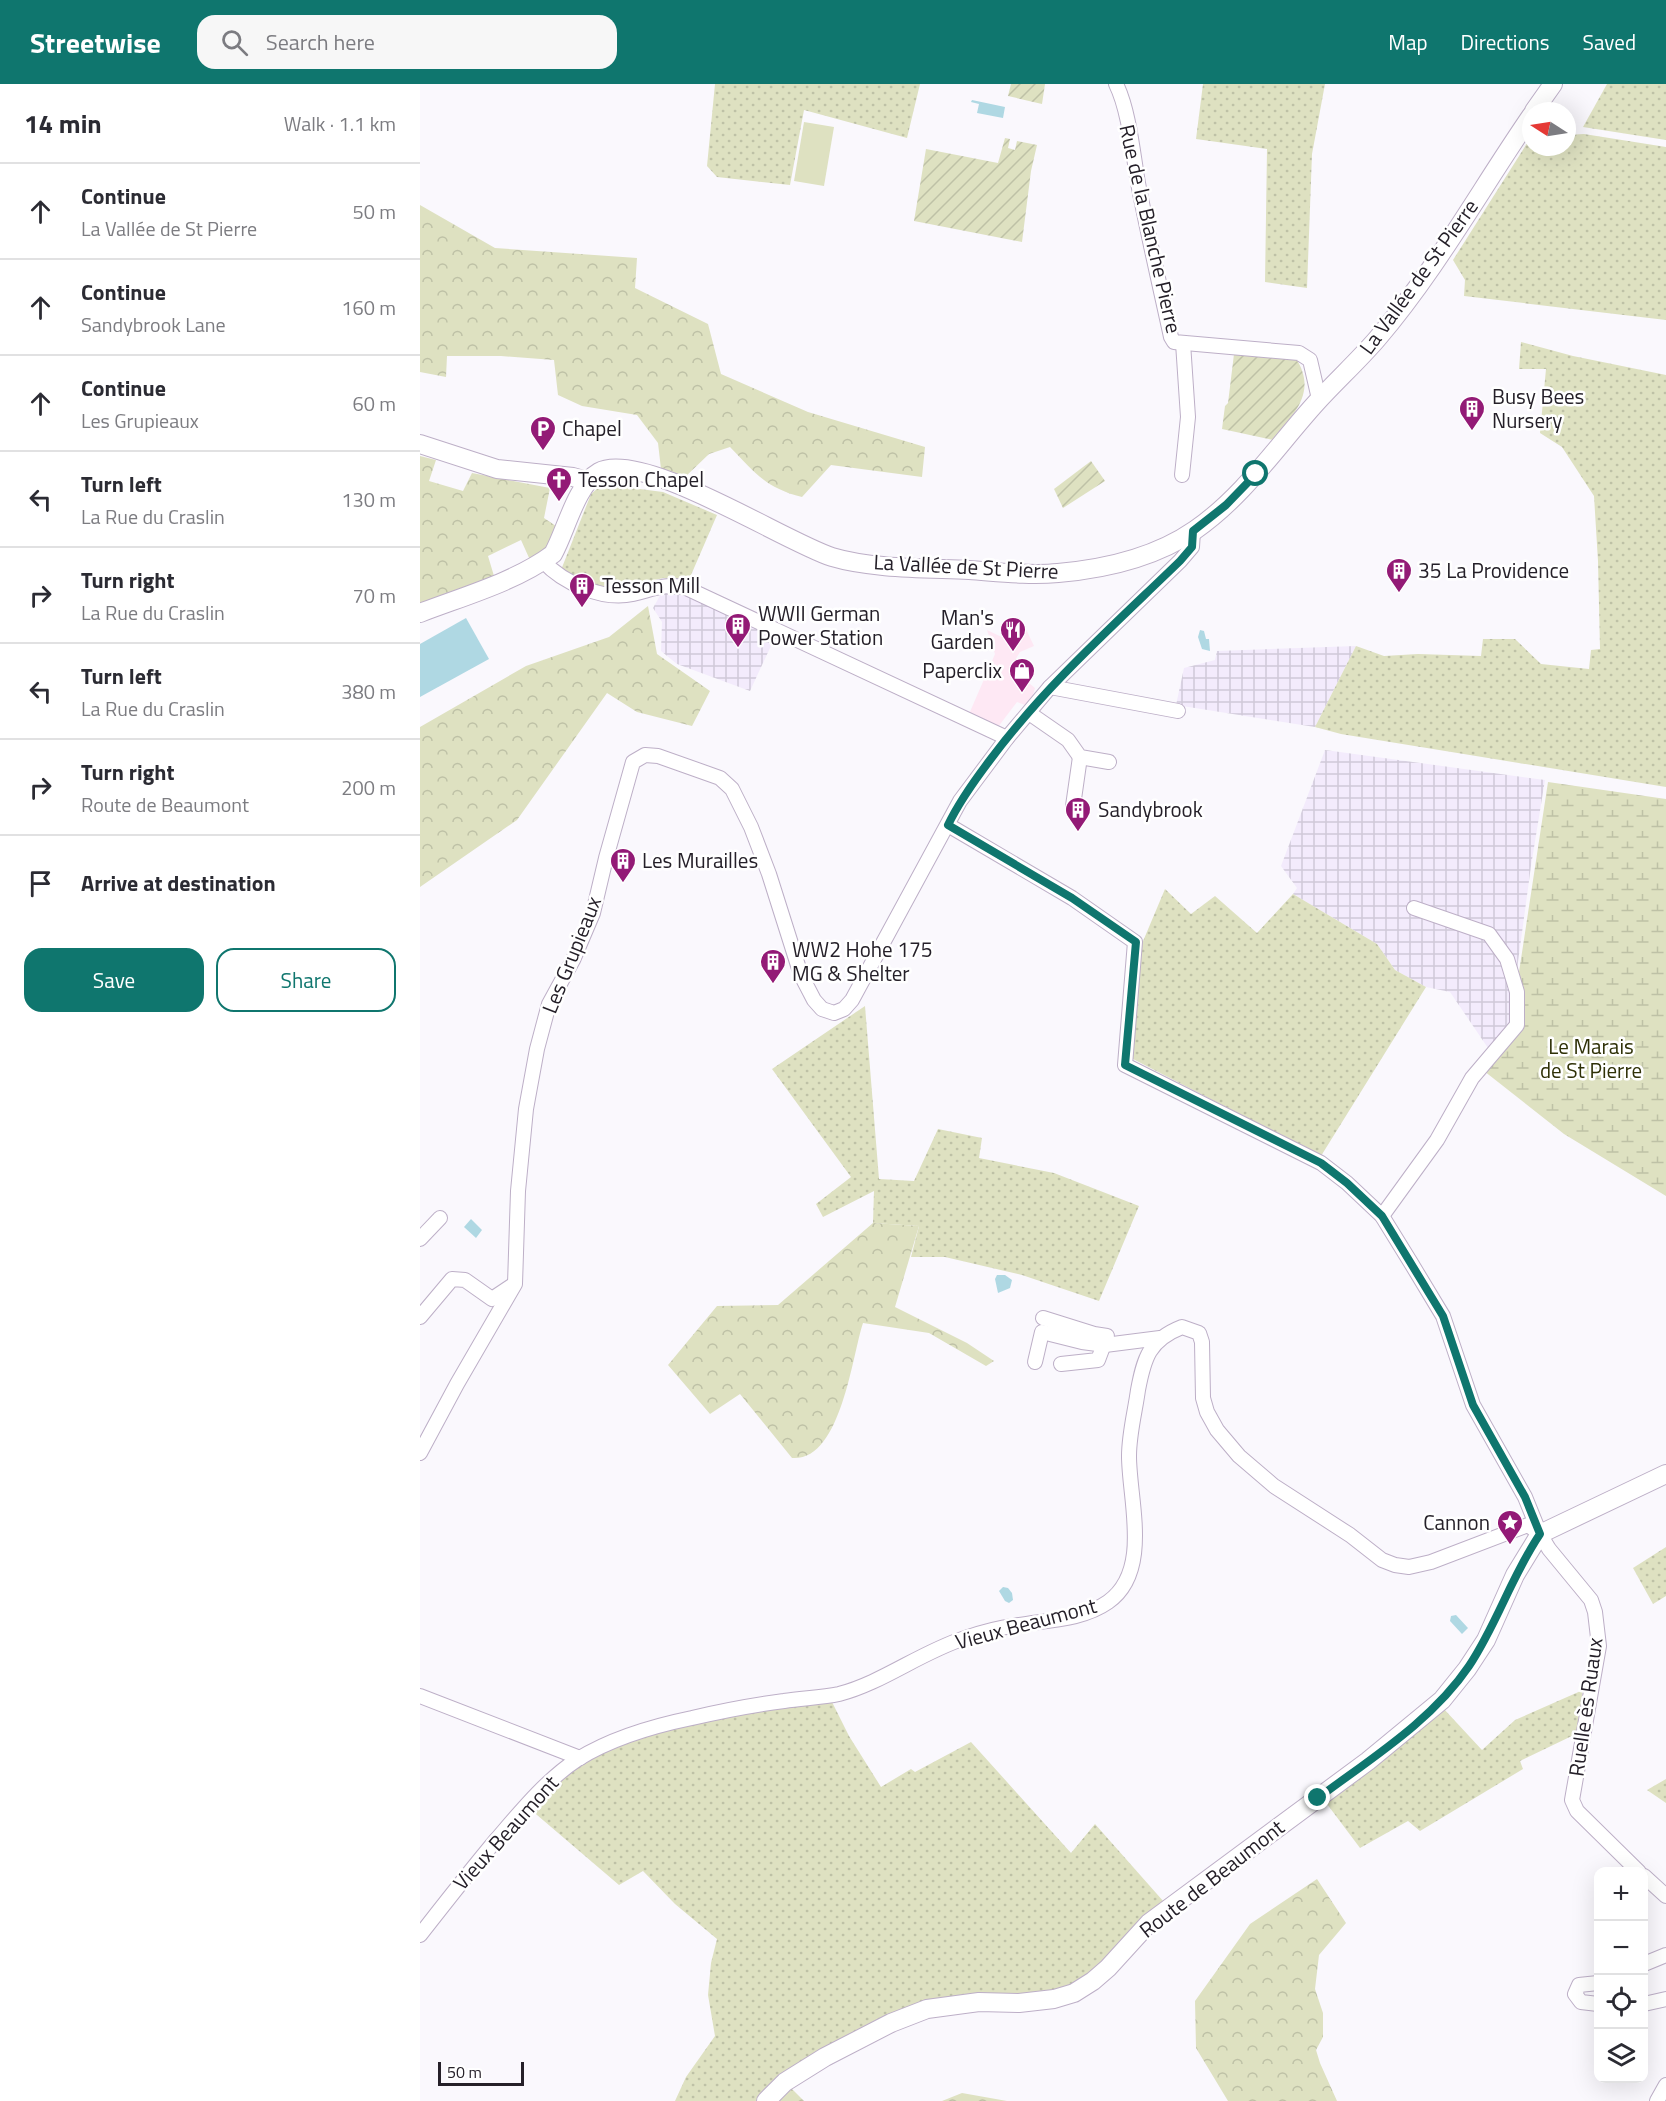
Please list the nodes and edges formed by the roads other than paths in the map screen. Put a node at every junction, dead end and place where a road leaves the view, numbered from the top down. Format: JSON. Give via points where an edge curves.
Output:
{"nodes":[{"id":1,"x":1116,"y":84,"type":"edge"},
{"id":2,"x":1553,"y":84,"type":"edge"},
{"id":3,"x":1540,"y":102,"type":"edge"},
{"id":4,"x":1522,"y":130,"type":"edge"},
{"id":5,"x":1183,"y":343,"type":"junction"},
{"id":6,"x":1319,"y":399,"type":"junction"},
{"id":7,"x":420,"y":444,"type":"edge"},
{"id":8,"x":1182,"y":475,"type":"dead end"},
{"id":9,"x":587,"y":481,"type":"junction"},
{"id":10,"x":1193,"y":531,"type":"junction"},
{"id":11,"x":543,"y":561,"type":"junction"},
{"id":12,"x":420,"y":614,"type":"edge"},
{"id":13,"x":1050,"y":687,"type":"junction"},
{"id":14,"x":1178,"y":711,"type":"dead end"},
{"id":15,"x":1029,"y":713,"type":"junction"},
{"id":16,"x":1007,"y":738,"type":"junction"},
{"id":17,"x":1080,"y":757,"type":"junction"},
{"id":18,"x":1109,"y":762,"type":"dead end"},
{"id":19,"x":1073,"y":806,"type":"dead end"},
{"id":20,"x":948,"y":825,"type":"junction"},
{"id":21,"x":1414,"y":908,"type":"dead end"},
{"id":22,"x":1382,"y":1216,"type":"junction"},
{"id":23,"x":440,"y":1218,"type":"dead end"},
{"id":24,"x":420,"y":1239,"type":"edge"},
{"id":25,"x":515,"y":1284,"type":"junction"},
{"id":26,"x":420,"y":1317,"type":"edge"},
{"id":27,"x":1043,"y":1318,"type":"dead end"},
{"id":28,"x":1160,"y":1338,"type":"junction"},
{"id":29,"x":1105,"y":1345,"type":"junction"},
{"id":30,"x":1035,"y":1362,"type":"dead end"},
{"id":31,"x":1061,"y":1364,"type":"dead end"},
{"id":32,"x":420,"y":1453,"type":"edge"},
{"id":33,"x":1666,"y":1474,"type":"edge"},
{"id":34,"x":1540,"y":1534,"type":"junction"},
{"id":35,"x":420,"y":1696,"type":"edge"},
{"id":36,"x":580,"y":1758,"type":"junction"},
{"id":37,"x":1634,"y":1867,"type":"edge"},
{"id":38,"x":1648,"y":1879,"type":"edge"},
{"id":39,"x":1666,"y":1896,"type":"edge"},
{"id":40,"x":421,"y":1931,"type":"edge"},
{"id":41,"x":1666,"y":1955,"type":"edge"},
{"id":42,"x":1648,"y":1962,"type":"edge"},
{"id":43,"x":1594,"y":1984,"type":"edge"},
{"id":44,"x":1666,"y":1999,"type":"edge"},
{"id":45,"x":1594,"y":2003,"type":"edge"},
{"id":46,"x":1648,"y":2003,"type":"edge"},
{"id":47,"x":1666,"y":2085,"type":"edge"},
{"id":48,"x":766,"y":2101,"type":"edge"},
{"id":49,"x":1657,"y":2101,"type":"edge"}],
"edges":[{"from":1,"to":5,"type":"street","name":"Rue de la Blanche Pierre","via":[[1171,338]]},
{"from":2,"to":3,"type":"main road"},
{"from":4,"to":6,"type":"main road","name":"La Vallée de St Pierre","via":[[1452,237],[1378,339]]},
{"from":5,"to":6,"type":"street","name":"Rue de la Blanche Pierre","via":[[1299,353],[1310,360]]},
{"from":5,"to":8,"type":"street","via":[[1188,417]]},
{"from":6,"to":10,"type":"main road","name":"La Vallée de St Pierre","via":[[1256,474]]},
{"from":7,"to":9,"type":"main road","via":[[497,470]]},
{"from":9,"to":10,"type":"main road","name":"La Vallée de St Pierre","via":[[610,468],[663,478],[832,557],[883,566],[1055,574],[1140,556]]},
{"from":9,"to":11,"type":"main road","via":[[554,554]]},
{"from":10,"to":13,"type":"street","name":"Les Grupieaux","via":[[1192,547],[1180,561]]},
{"from":11,"to":12,"type":"main road"},
{"from":11,"to":16,"type":"street","via":[[552,571],[606,595],[631,595],[656,586],[684,587]]},
{"from":13,"to":14,"type":"street"},
{"from":13,"to":15,"type":"street","name":"Les Grupieaux"},
{"from":15,"to":16,"type":"street","name":"Les Grupieaux"},
{"from":15,"to":17,"type":"street","via":[[1068,741]]},
{"from":16,"to":20,"type":"street","name":"Les Grupieaux","via":[[960,801]]},
{"from":17,"to":18,"type":"street"},
{"from":17,"to":19,"type":"street"},
{"from":20,"to":22,"type":"street","via":[[1072,898],[1136,942],[1125,1065],[1321,1163]]},
{"from":20,"to":25,"type":"street","name":"Les Grupieaux","via":[[852,1000],[844,1009],[834,1012],[822,1009],[801,975],[769,874],[732,789],[720,778],[658,756],[645,755],[633,762],[593,914],[549,1004],[537,1049],[519,1179]]},
{"from":21,"to":22,"type":"street","via":[[1489,934],[1507,959],[1517,992],[1517,1025],[1472,1078],[1437,1140]]},
{"from":22,"to":34,"type":"street","via":[[1443,1316],[1473,1405],[1525,1497]]},
{"from":23,"to":24,"type":"street"},
{"from":25,"to":26,"type":"street","via":[[492,1299],[465,1280],[452,1279]]},
{"from":25,"to":32,"type":"street","name":"Les Grupieaux"},
{"from":27,"to":29,"type":"street","via":[[1107,1336]]},
{"from":28,"to":29,"type":"street"},
{"from":28,"to":34,"type":"street","via":[[1182,1328],[1199,1333],[1203,1398],[1217,1430],[1239,1456],[1274,1486],[1382,1560],[1409,1567],[1528,1525]]},
{"from":28,"to":36,"type":"street","name":"Vieux Beaumont","via":[[1141,1372],[1132,1422],[1129,1454],[1134,1554],[1129,1575],[1108,1602],[1089,1612],[962,1639],[838,1694],[688,1718],[618,1739]]},
{"from":29,"to":30,"type":"street","via":[[1042,1332]]},
{"from":29,"to":31,"type":"street","via":[[1098,1360]]},
{"from":33,"to":34,"type":"main road"},
{"from":34,"to":37,"type":"street","name":"Ruelle ès Ruaux","via":[[1591,1600],[1599,1635],[1572,1800],[1577,1811]]},
{"from":34,"to":48,"type":"main road","name":"Route de Beaumont","via":[[1515,1575],[1486,1640],[1442,1700],[1368,1761],[1149,1923],[1094,1981],[1054,2000],[958,2003],[927,2009],[825,2057],[785,2082]]},
{"from":35,"to":36,"type":"street"},
{"from":36,"to":40,"type":"street","name":"Vieux Beaumont","via":[[557,1774],[520,1811]]},
{"from":38,"to":39,"type":"street"},
{"from":41,"to":42,"type":"street"},
{"from":43,"to":45,"type":"street","via":[[1579,1985],[1575,1994],[1581,2002]]},
{"from":44,"to":46,"type":"street"},
{"from":47,"to":49,"type":"street"}]}
